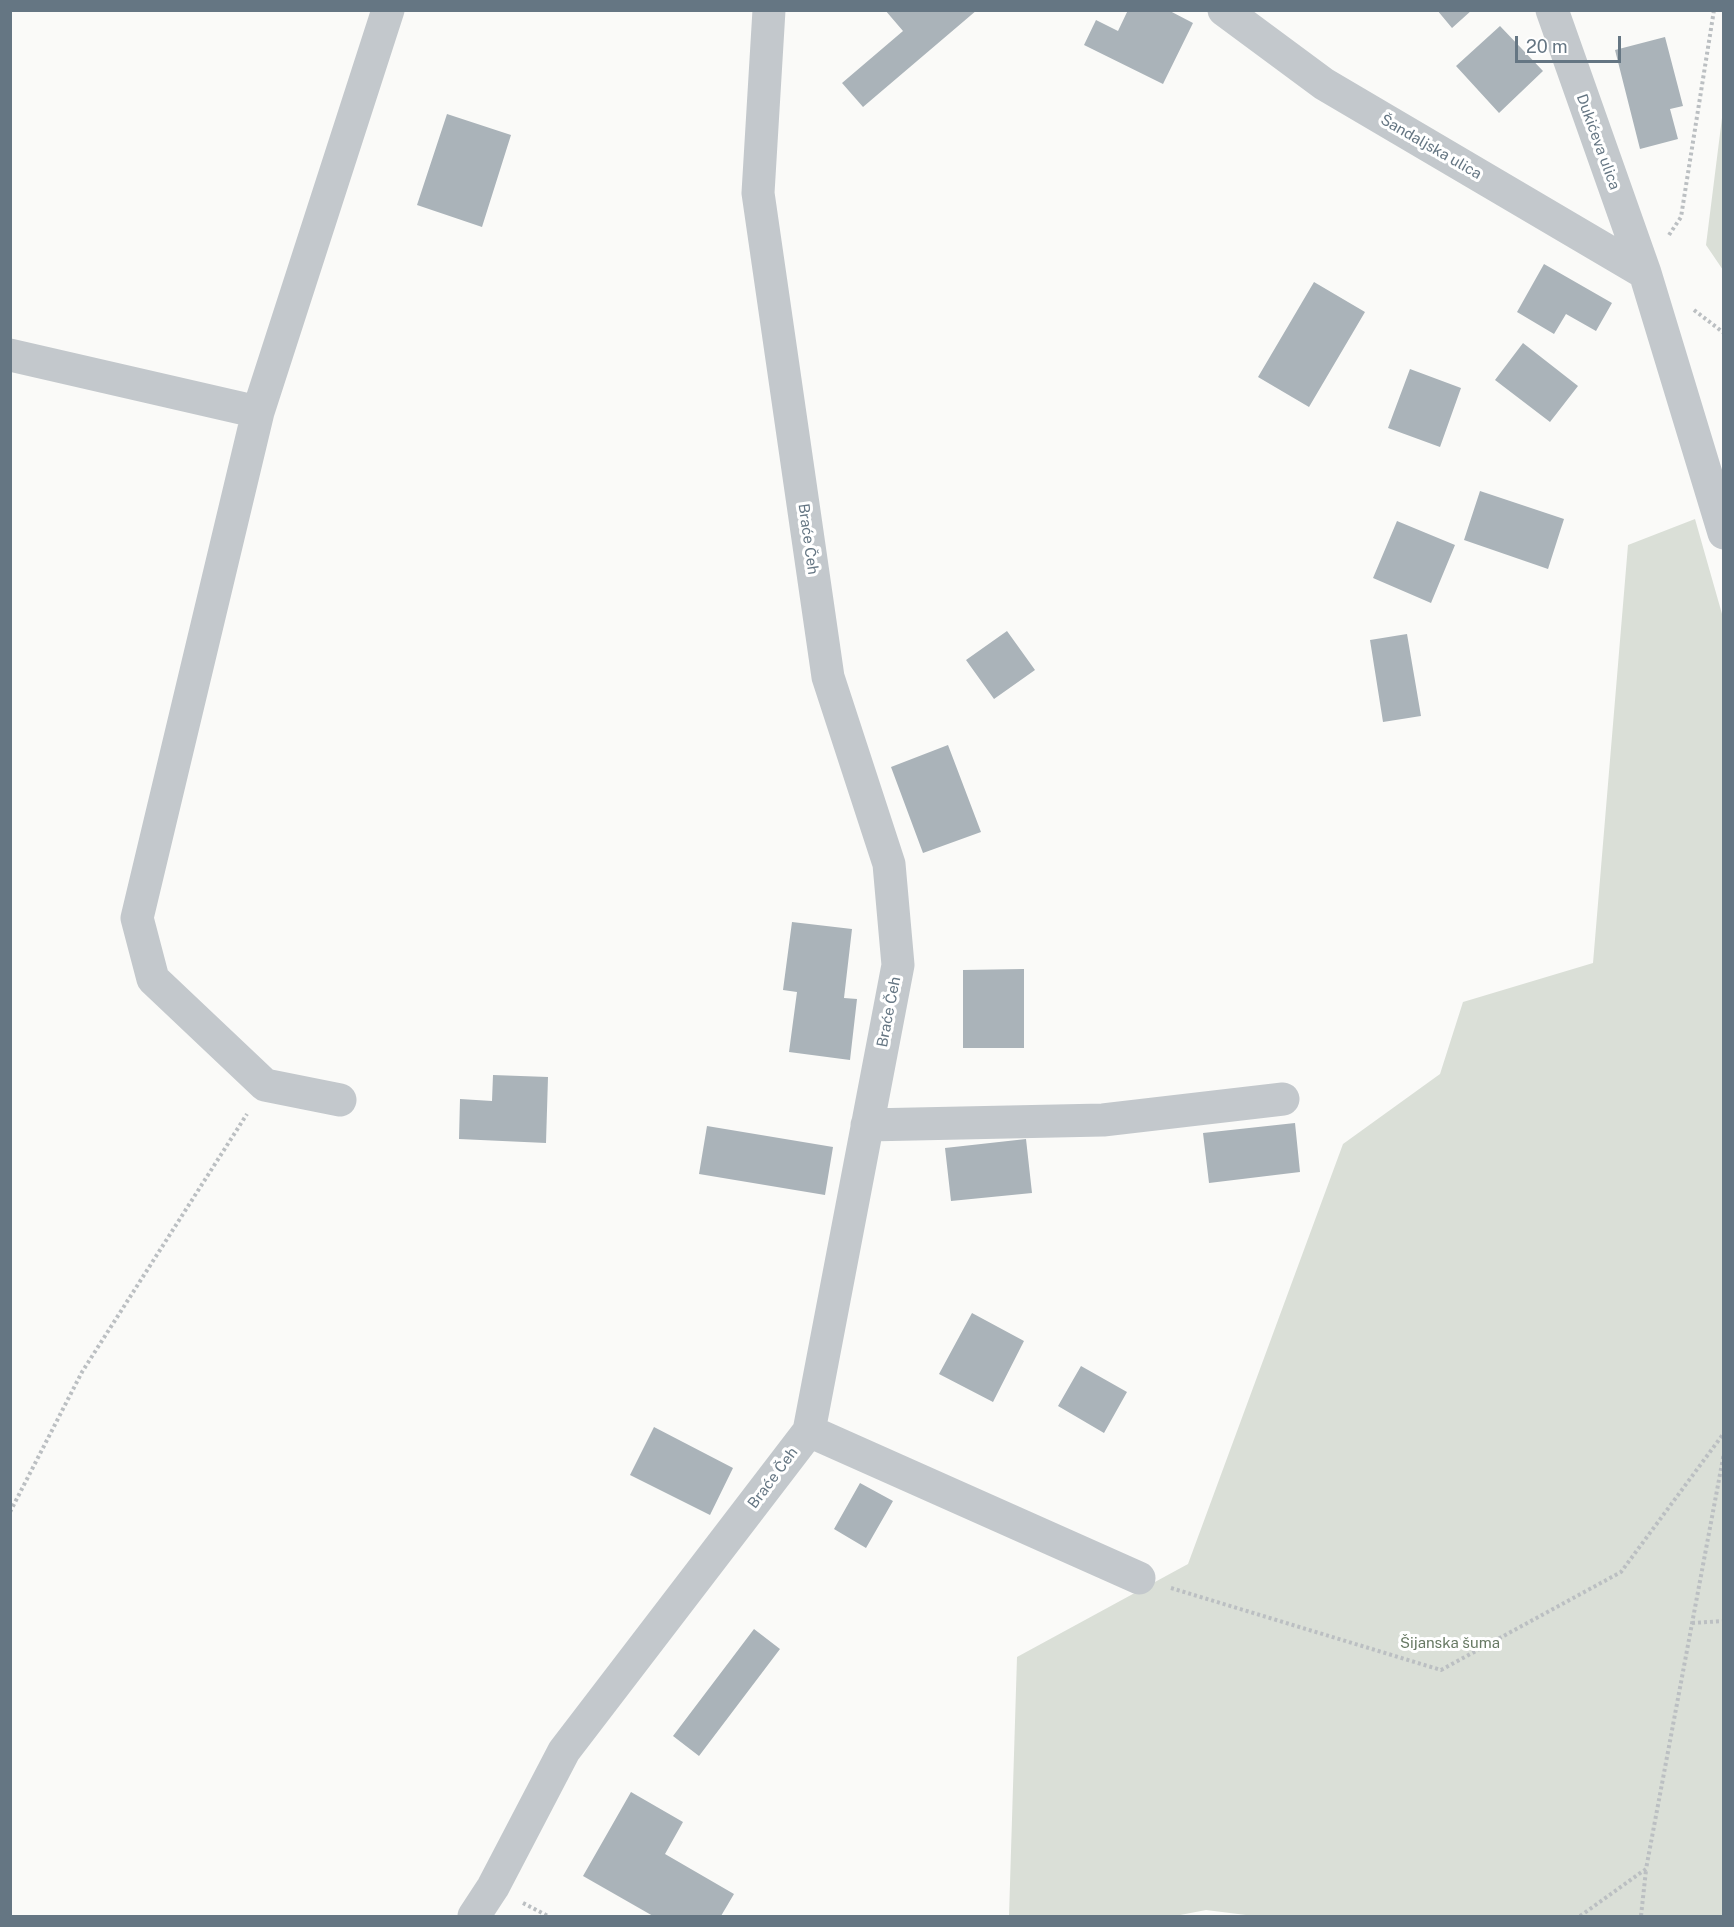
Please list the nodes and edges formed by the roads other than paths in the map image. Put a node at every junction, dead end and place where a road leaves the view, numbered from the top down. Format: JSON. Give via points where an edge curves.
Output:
{"nodes":[{"id":1,"x":388,"y":10,"type":"edge"},
{"id":2,"x":769,"y":10,"type":"edge"},
{"id":3,"x":1224,"y":10,"type":"edge"},
{"id":4,"x":1552,"y":10,"type":"edge"},
{"id":5,"x":1645,"y":273,"type":"junction"},
{"id":6,"x":10,"y":355,"type":"edge"},
{"id":7,"x":258,"y":412,"type":"junction"},
{"id":8,"x":1724,"y":533,"type":"edge"},
{"id":9,"x":1283,"y":1099,"type":"dead end"},
{"id":10,"x":340,"y":1100,"type":"dead end"},
{"id":11,"x":867,"y":1125,"type":"junction"},
{"id":12,"x":809,"y":1431,"type":"junction"},
{"id":13,"x":1139,"y":1578,"type":"road end"},
{"id":14,"x":474,"y":1917,"type":"edge"}],
"edges":[{"from":1,"to":7,"type":"street"},
{"from":2,"to":11,"type":"street","name":"Braće Čeh","via":[[758,193],[828,677],[890,864],[898,965]]},
{"from":3,"to":5,"type":"street","name":"Šandaljska ulica","via":[[1324,84]]},
{"from":4,"to":5,"type":"street","name":"Dukićeva ulica"},
{"from":5,"to":8,"type":"street","name":"Dukićeva ulica"},
{"from":6,"to":7,"type":"street"},
{"from":7,"to":10,"type":"street","via":[[137,918],[153,979],[265,1086]]},
{"from":9,"to":11,"type":"street","via":[[1102,1120]]},
{"from":11,"to":12,"type":"street","name":"Braće Čeh"},
{"from":12,"to":13,"type":"street"},
{"from":12,"to":14,"type":"street","name":"Braće Čeh","via":[[564,1751]]}]}
